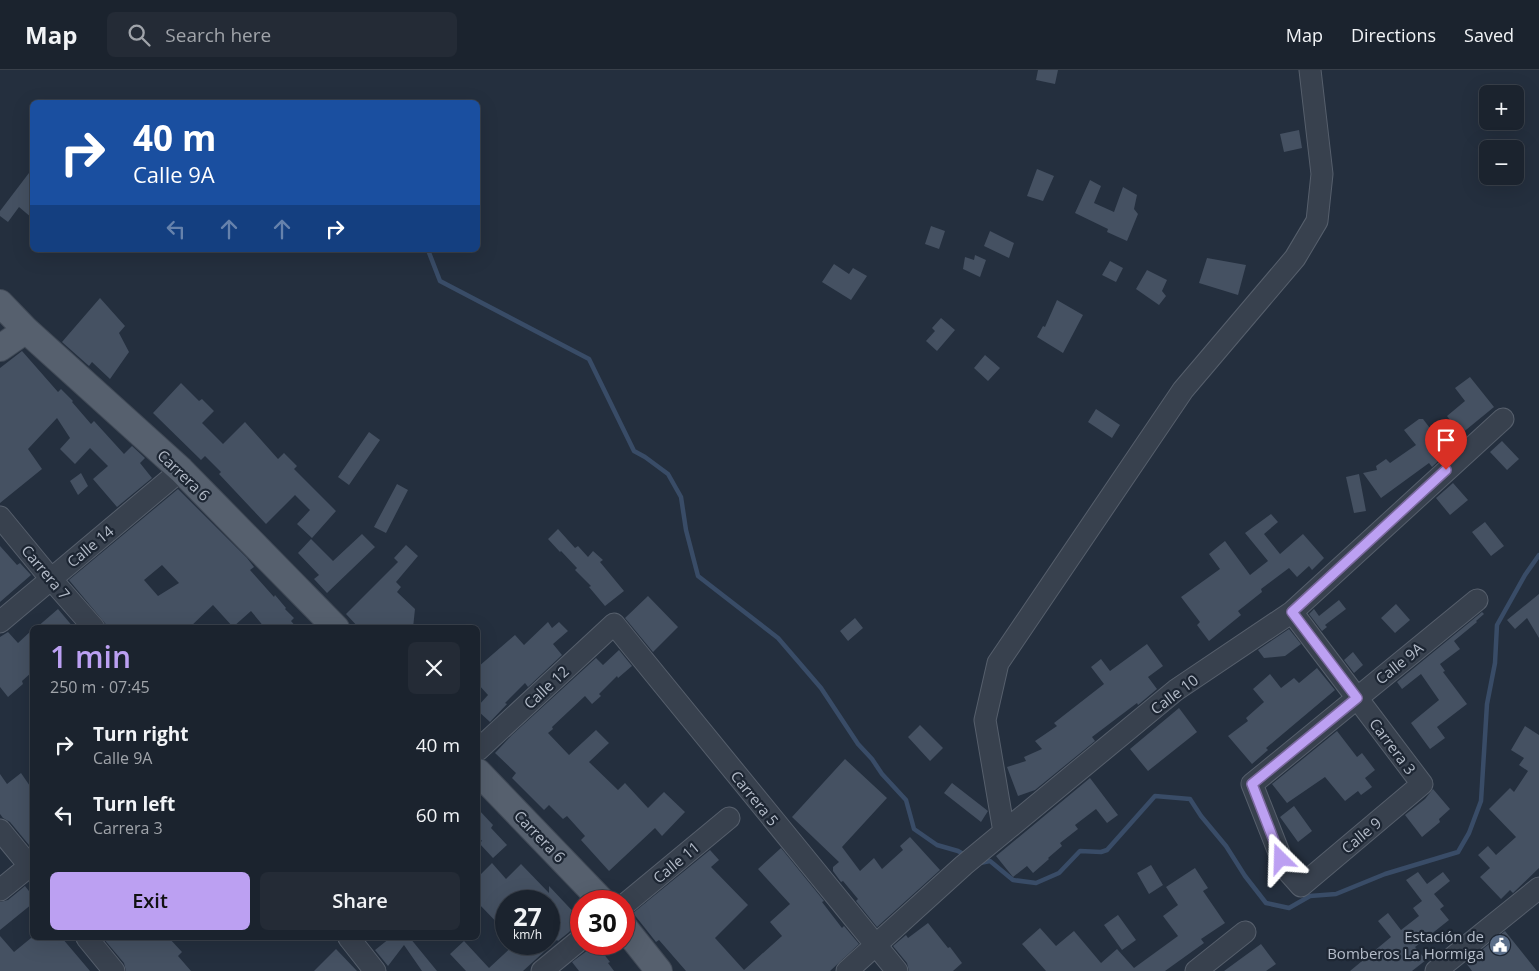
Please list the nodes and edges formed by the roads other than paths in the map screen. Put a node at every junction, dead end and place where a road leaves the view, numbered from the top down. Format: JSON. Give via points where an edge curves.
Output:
{"nodes":[{"id":1,"x":1310,"y":70,"type":"edge"},
{"id":2,"x":0,"y":303,"type":"edge"},
{"id":3,"x":26,"y":330,"type":"junction"},
{"id":4,"x":0,"y":348,"type":"edge"},
{"id":5,"x":1502,"y":419,"type":"dead end"},
{"id":6,"x":181,"y":470,"type":"junction"},
{"id":7,"x":0,"y":516,"type":"edge"},
{"id":8,"x":51,"y":579,"type":"junction"},
{"id":9,"x":1477,"y":600,"type":"dead end"},
{"id":10,"x":1292,"y":612,"type":"junction"},
{"id":11,"x":0,"y":622,"type":"edge"},
{"id":12,"x":614,"y":624,"type":"joint"},
{"id":13,"x":91,"y":625,"type":"edge"},
{"id":14,"x":333,"y":625,"type":"edge"},
{"id":15,"x":1357,"y":698,"type":"junction"},
{"id":16,"x":480,"y":748,"type":"edge"},
{"id":17,"x":480,"y":774,"type":"edge"},
{"id":18,"x":1422,"y":784,"type":"joint"},
{"id":19,"x":729,"y":818,"type":"dead end"},
{"id":20,"x":0,"y":830,"type":"edge"},
{"id":21,"x":1004,"y":832,"type":"junction"},
{"id":22,"x":30,"y":865,"type":"edge"},
{"id":23,"x":30,"y":868,"type":"edge"},
{"id":24,"x":1301,"y":886,"type":"joint"},
{"id":25,"x":1539,"y":888,"type":"edge"},
{"id":26,"x":0,"y":890,"type":"edge"},
{"id":27,"x":591,"y":890,"type":"edge"},
{"id":28,"x":635,"y":896,"type":"edge"},
{"id":29,"x":1244,"y":932,"type":"dead end"},
{"id":30,"x":89,"y":940,"type":"edge"},
{"id":31,"x":351,"y":940,"type":"edge"},
{"id":32,"x":635,"y":941,"type":"edge"},
{"id":33,"x":876,"y":946,"type":"junction"},
{"id":34,"x":570,"y":949,"type":"edge"},
{"id":35,"x":114,"y":971,"type":"edge"},
{"id":36,"x":375,"y":971,"type":"edge"},
{"id":37,"x":542,"y":971,"type":"edge"},
{"id":38,"x":659,"y":971,"type":"edge"},
{"id":39,"x":847,"y":971,"type":"edge"},
{"id":40,"x":897,"y":971,"type":"edge"},
{"id":41,"x":1196,"y":971,"type":"edge"},
{"id":42,"x":1436,"y":971,"type":"edge"}],
"edges":[{"from":1,"to":21,"type":"street","via":[[1322,174],[1317,221],[1295,258],[1183,390],[998,663],[985,720]]},
{"from":2,"to":3,"type":"main road","name":"Carrera 6"},
{"from":3,"to":4,"type":"main road"},
{"from":3,"to":6,"type":"main road","name":"Carrera 6"},
{"from":5,"to":10,"type":"street","name":"Calle 10"},
{"from":6,"to":8,"type":"street","name":"Calle 14"},
{"from":6,"to":14,"type":"main road","name":"Carrera 6"},
{"from":7,"to":8,"type":"street","name":"Carrera 7"},
{"from":8,"to":11,"type":"street","name":"Calle 14"},
{"from":8,"to":13,"type":"street","name":"Carrera 7"},
{"from":9,"to":15,"type":"street","name":"Calle 9A"},
{"from":10,"to":15,"type":"street","name":"Carrera 3"},
{"from":10,"to":21,"type":"street","name":"Calle 10","via":[[1176,690]]},
{"from":12,"to":16,"type":"street","name":"Calle 12"},
{"from":12,"to":33,"type":"street","name":"Carrera 5"},
{"from":15,"to":18,"type":"street","name":"Carrera 3"},
{"from":15,"to":24,"type":"street","name":"Calle 9A","via":[[1252,784],[1285,868]]},
{"from":17,"to":27,"type":"main road","name":"Carrera 6"},
{"from":18,"to":24,"type":"street","name":"Calle 9"},
{"from":19,"to":28,"type":"street","name":"Calle 11"},
{"from":20,"to":22,"type":"street"},
{"from":21,"to":33,"type":"street","name":"Calle 10"},
{"from":23,"to":26,"type":"street"},
{"from":25,"to":42,"type":"street"},
{"from":29,"to":41,"type":"street"},
{"from":30,"to":35,"type":"street"},
{"from":31,"to":36,"type":"street"},
{"from":32,"to":38,"type":"main road"},
{"from":33,"to":39,"type":"street","name":"Calle 10"},
{"from":33,"to":40,"type":"street","name":"Carrera 5"},
{"from":34,"to":37,"type":"street"}]}
